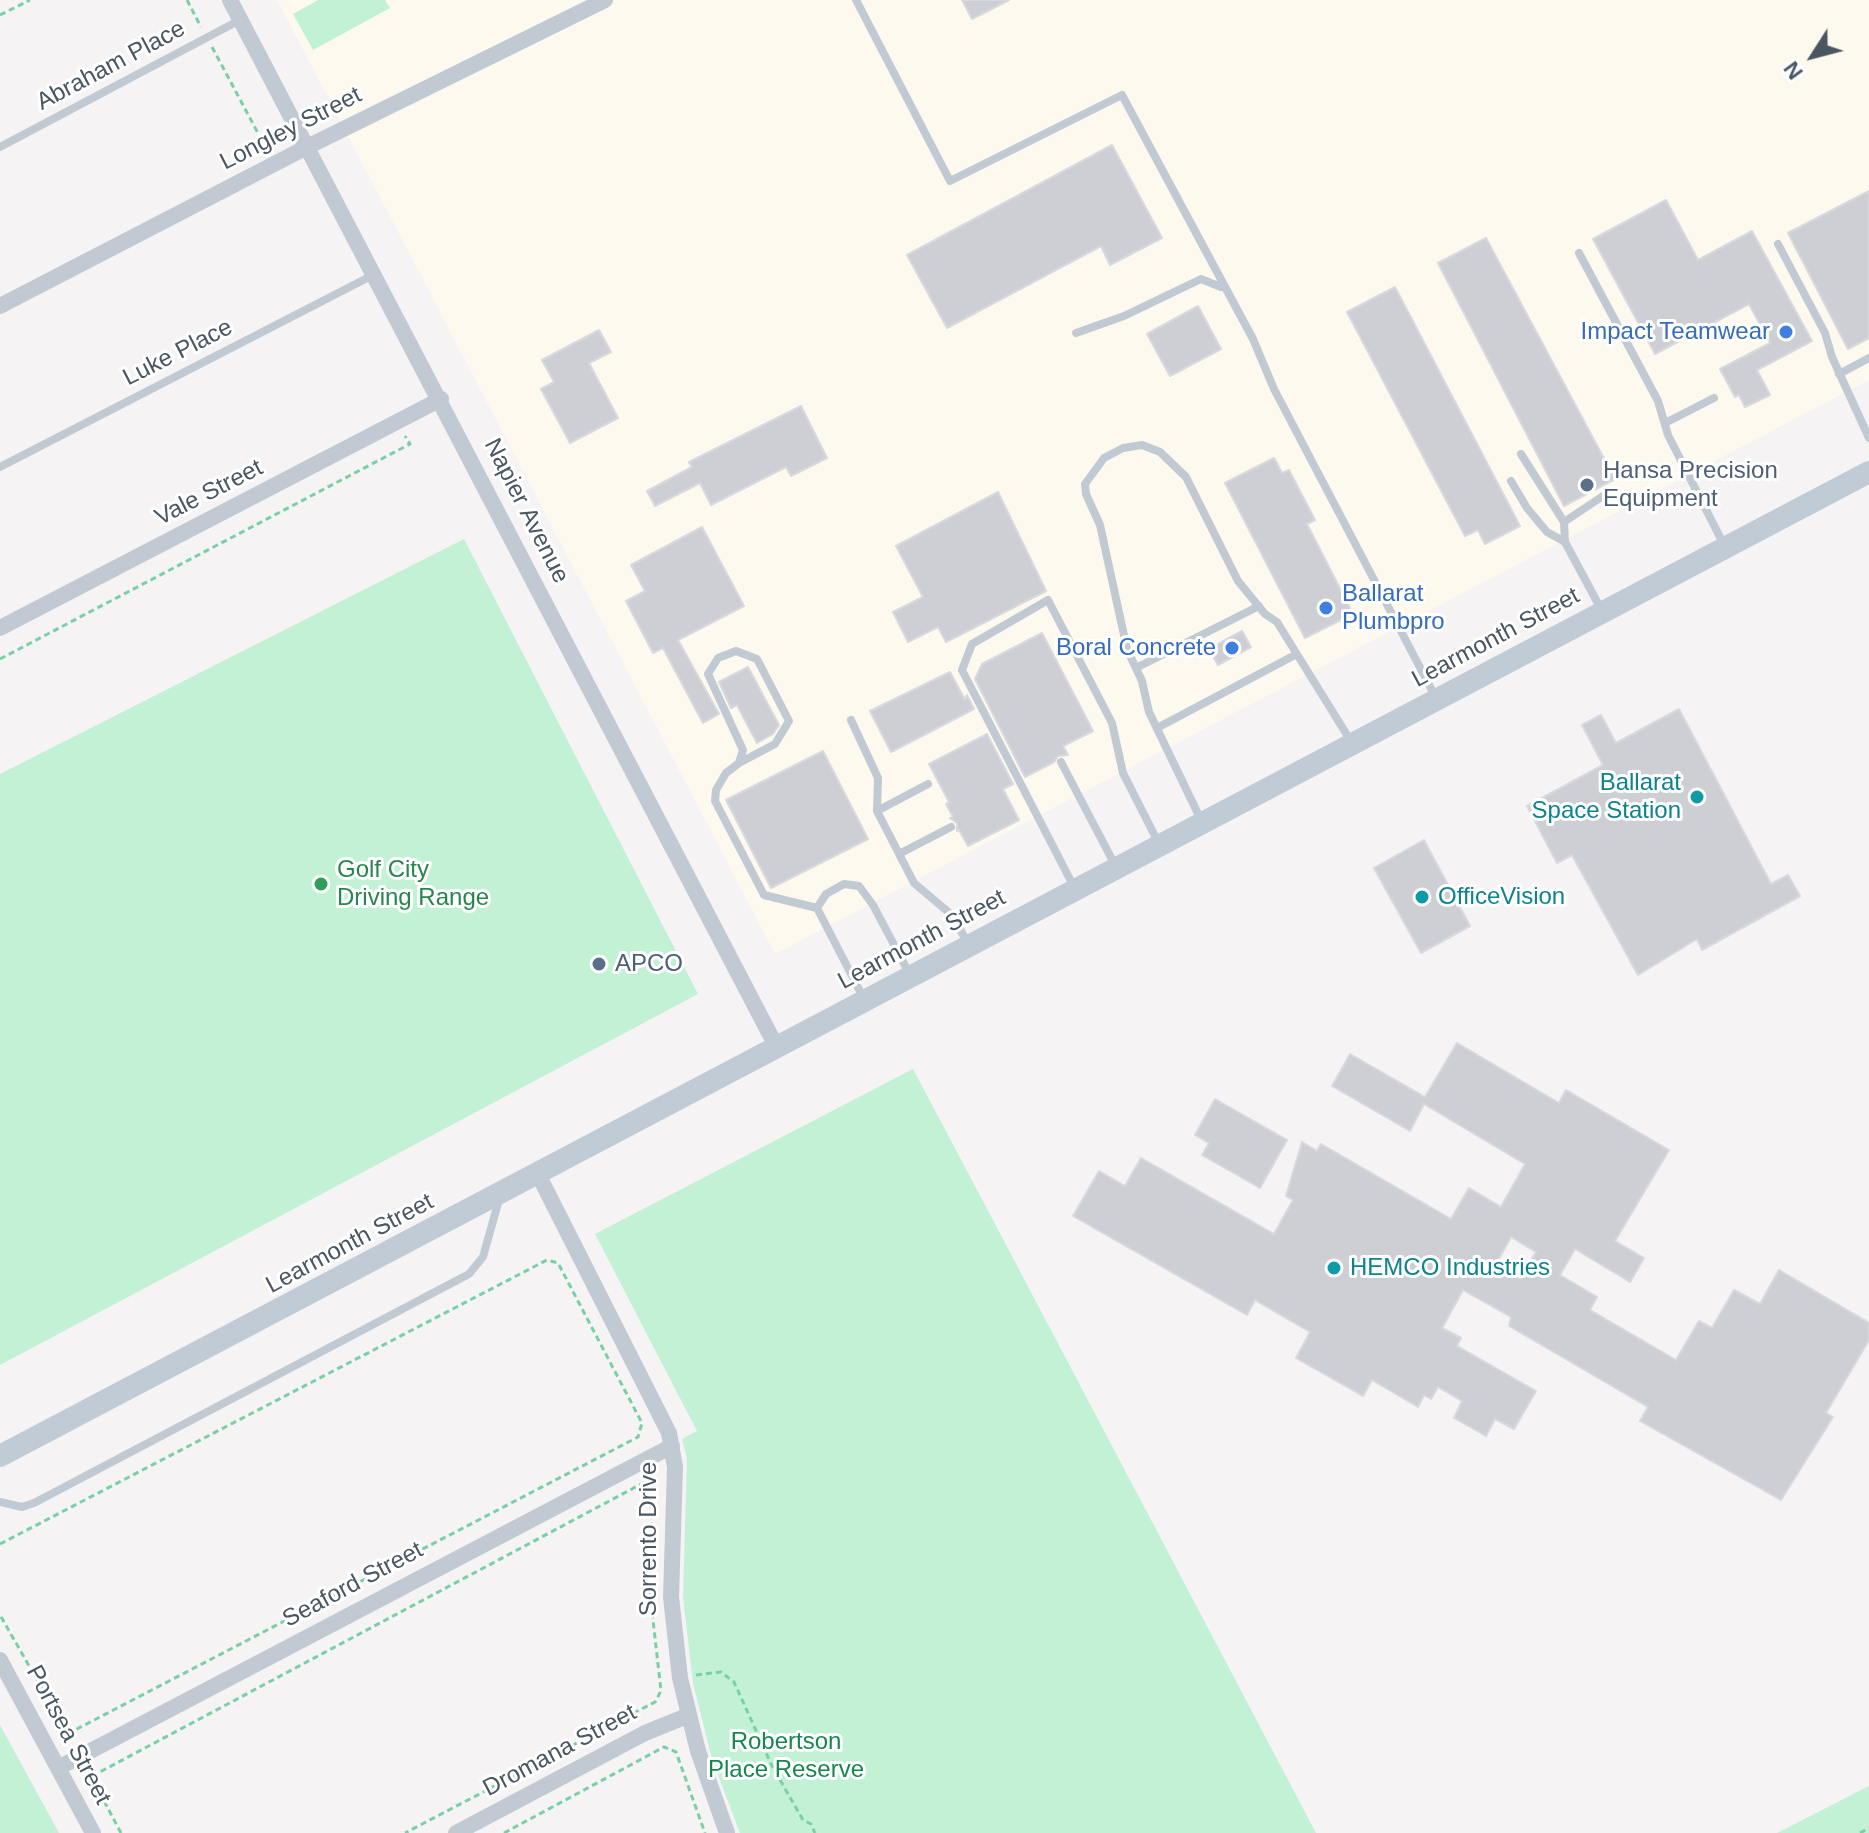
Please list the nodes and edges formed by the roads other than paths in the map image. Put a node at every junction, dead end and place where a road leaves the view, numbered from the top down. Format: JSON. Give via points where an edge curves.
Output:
{"nodes":[{"id":1,"x":230,"y":0,"type":"edge"},
{"id":2,"x":605,"y":0,"type":"edge"},
{"id":3,"x":856,"y":0,"type":"edge"},
{"id":4,"x":240,"y":20,"type":"junction"},
{"id":5,"x":0,"y":147,"type":"edge"},
{"id":6,"x":307,"y":147,"type":"junction"},
{"id":7,"x":1778,"y":244,"type":"dead end"},
{"id":8,"x":1579,"y":253,"type":"dead end"},
{"id":9,"x":375,"y":274,"type":"junction"},
{"id":10,"x":1224,"y":291,"type":"junction"},
{"id":11,"x":0,"y":306,"type":"edge"},
{"id":12,"x":1076,"y":333,"type":"dead end"},
{"id":13,"x":1869,"y":358,"type":"edge"},
{"id":14,"x":1839,"y":374,"type":"junction"},
{"id":15,"x":1714,"y":398,"type":"dead end"},
{"id":16,"x":441,"y":399,"type":"junction"},
{"id":17,"x":1665,"y":423,"type":"junction"},
{"id":18,"x":1869,"y":438,"type":"edge"},
{"id":19,"x":1521,"y":454,"type":"dead end"},
{"id":20,"x":0,"y":467,"type":"edge"},
{"id":21,"x":1869,"y":472,"type":"edge"},
{"id":22,"x":1511,"y":481,"type":"dead end"},
{"id":23,"x":1612,"y":490,"type":"dead end"},
{"id":24,"x":1564,"y":522,"type":"junction"},
{"id":25,"x":1565,"y":542,"type":"junction"},
{"id":26,"x":1725,"y":547,"type":"junction"},
{"id":27,"x":1259,"y":606,"type":"junction"},
{"id":28,"x":1603,"y":611,"type":"junction"},
{"id":29,"x":0,"y":628,"type":"edge"},
{"id":30,"x":1295,"y":655,"type":"junction"},
{"id":31,"x":1136,"y":668,"type":"junction"},
{"id":32,"x":1437,"y":699,"type":"junction"},
{"id":33,"x":851,"y":720,"type":"dead end"},
{"id":34,"x":1157,"y":728,"type":"junction"},
{"id":35,"x":1352,"y":743,"type":"junction"},
{"id":36,"x":1061,"y":762,"type":"dead end"},
{"id":37,"x":739,"y":763,"type":"junction"},
{"id":38,"x":928,"y":784,"type":"dead end"},
{"id":39,"x":877,"y":811,"type":"junction"},
{"id":40,"x":1202,"y":822,"type":"junction"},
{"id":41,"x":951,"y":827,"type":"dead end"},
{"id":42,"x":1160,"y":844,"type":"junction"},
{"id":43,"x":899,"y":854,"type":"junction"},
{"id":44,"x":1116,"y":867,"type":"junction"},
{"id":45,"x":1075,"y":889,"type":"junction"},
{"id":46,"x":817,"y":908,"type":"junction"},
{"id":47,"x":968,"y":945,"type":"junction"},
{"id":48,"x":911,"y":975,"type":"junction"},
{"id":49,"x":864,"y":1000,"type":"junction"},
{"id":50,"x":776,"y":1046,"type":"junction"},
{"id":51,"x":537,"y":1172,"type":"junction"},
{"id":52,"x":500,"y":1195,"type":"junction"},
{"id":53,"x":672,"y":1446,"type":"junction"},
{"id":54,"x":0,"y":1456,"type":"edge"},
{"id":55,"x":0,"y":1502,"type":"edge"},
{"id":56,"x":0,"y":1660,"type":"edge"},
{"id":57,"x":687,"y":1716,"type":"junction"},
{"id":58,"x":58,"y":1768,"type":"junction"},
{"id":59,"x":93,"y":1833,"type":"edge"},
{"id":60,"x":456,"y":1833,"type":"edge"},
{"id":61,"x":727,"y":1833,"type":"edge"}],
"edges":[{"from":1,"to":4,"type":"street","name":"Napier Avenue"},
{"from":2,"to":6,"type":"street","name":"Longley Street"},
{"from":3,"to":10,"type":"lane","via":[[950,181],[1122,95]]},
{"from":4,"to":5,"type":"lane","name":"Abraham Place"},
{"from":4,"to":6,"type":"street","name":"Napier Avenue"},
{"from":6,"to":9,"type":"street","name":"Napier Avenue"},
{"from":6,"to":11,"type":"street","name":"Longley Street"},
{"from":7,"to":14,"type":"lane","via":[[1825,333]]},
{"from":8,"to":17,"type":"lane"},
{"from":9,"to":16,"type":"street","name":"Napier Avenue"},
{"from":9,"to":20,"type":"lane","name":"Luke Place"},
{"from":10,"to":12,"type":"lane","via":[[1201,279]]},
{"from":10,"to":32,"type":"lane"},
{"from":13,"to":14,"type":"lane"},
{"from":14,"to":18,"type":"lane"},
{"from":15,"to":17,"type":"lane"},
{"from":16,"to":29,"type":"street","name":"Vale Street"},
{"from":16,"to":50,"type":"street","name":"Napier Avenue"},
{"from":17,"to":26,"type":"lane"},
{"from":19,"to":24,"type":"lane"},
{"from":21,"to":26,"type":"street","name":"Learmonth Street"},
{"from":22,"to":25,"type":"lane","via":[[1547,532]]},
{"from":23,"to":24,"type":"lane"},
{"from":24,"to":25,"type":"lane"},
{"from":25,"to":28,"type":"lane"},
{"from":26,"to":28,"type":"street","name":"Learmonth Street"},
{"from":27,"to":30,"type":"lane","via":[[1277,622]]},
{"from":27,"to":31,"type":"lane"},
{"from":27,"to":31,"type":"lane","via":[[1224,557],[1186,477],[1160,452],[1142,445],[1123,448],[1104,458],[1085,484]]},
{"from":28,"to":32,"type":"street","name":"Learmonth Street"},
{"from":30,"to":34,"type":"lane"},
{"from":30,"to":35,"type":"lane"},
{"from":31,"to":34,"type":"lane"},
{"from":32,"to":35,"type":"street","name":"Learmonth Street"},
{"from":33,"to":39,"type":"lane","via":[[878,778]]},
{"from":34,"to":40,"type":"lane"},
{"from":35,"to":40,"type":"street","name":"Learmonth Street"},
{"from":36,"to":44,"type":"lane"},
{"from":37,"to":37,"type":"lane","via":[[743,750],[737,732],[708,674],[718,658],[736,651],[757,659],[789,721],[775,744]]},
{"from":37,"to":46,"type":"lane","via":[[726,773],[715,801],[764,895]]},
{"from":38,"to":39,"type":"lane"},
{"from":39,"to":43,"type":"lane"},
{"from":40,"to":42,"type":"street","name":"Learmonth Street"},
{"from":41,"to":43,"type":"lane"},
{"from":42,"to":44,"type":"street","name":"Learmonth Street"},
{"from":42,"to":45,"type":"lane","via":[[1123,773],[1112,723],[1048,600],[972,644],[962,670]]},
{"from":43,"to":47,"type":"lane","via":[[914,883],[953,916]]},
{"from":44,"to":45,"type":"street","name":"Learmonth Street"},
{"from":45,"to":47,"type":"street","name":"Learmonth Street"},
{"from":46,"to":48,"type":"lane","via":[[826,894],[844,884],[859,886]]},
{"from":46,"to":49,"type":"lane"},
{"from":47,"to":48,"type":"street","name":"Learmonth Street"},
{"from":48,"to":49,"type":"street","name":"Learmonth Street"},
{"from":49,"to":50,"type":"street","name":"Learmonth Street"},
{"from":50,"to":51,"type":"street","name":"Learmonth Street"},
{"from":51,"to":52,"type":"street","name":"Learmonth Street"},
{"from":51,"to":53,"type":"street","name":"Sorrento Drive","via":[[661,1413]]},
{"from":52,"to":54,"type":"street","name":"Learmonth Street"},
{"from":52,"to":55,"type":"lane","via":[[483,1257],[469,1274],[34,1503],[22,1507]]},
{"from":53,"to":57,"type":"street","name":"Sorrento Drive","via":[[671,1597]]},
{"from":53,"to":58,"type":"street","name":"Seaford Street"},
{"from":56,"to":58,"type":"street","name":"Portsea Street"},
{"from":57,"to":60,"type":"street","name":"Dromana Street"},
{"from":57,"to":61,"type":"street","name":"Sorrento Drive"},
{"from":58,"to":59,"type":"street","name":"Portsea Street"}]}
